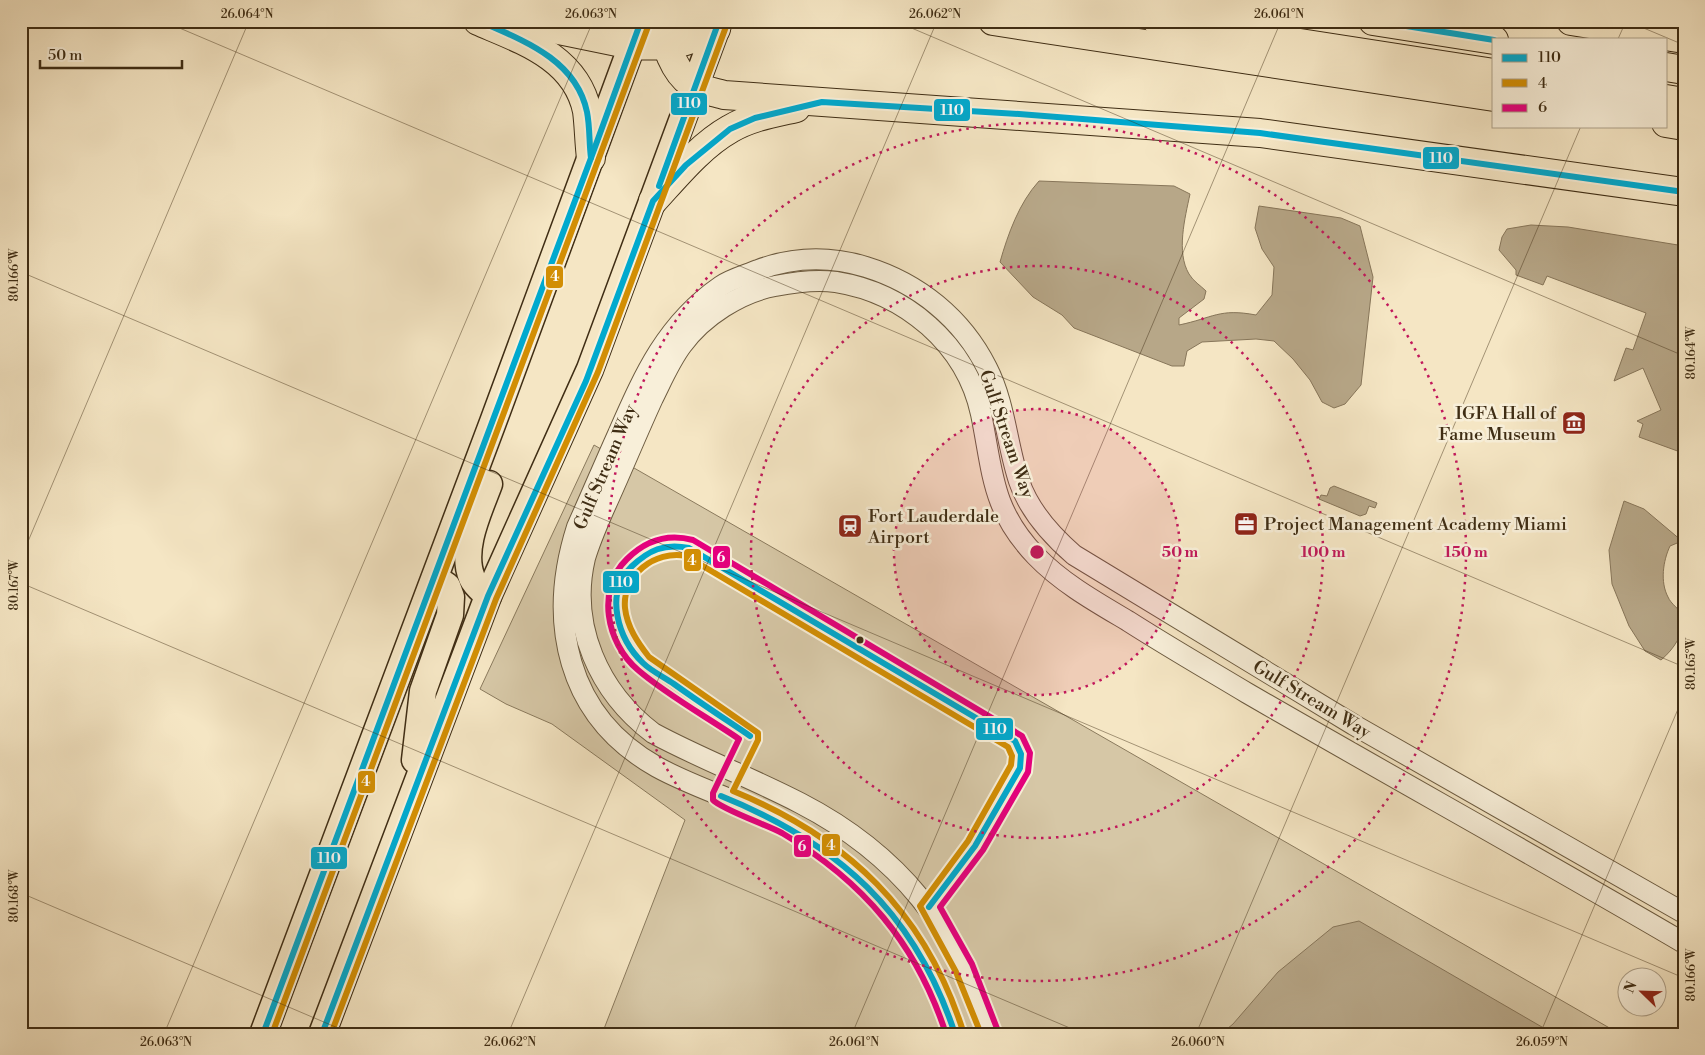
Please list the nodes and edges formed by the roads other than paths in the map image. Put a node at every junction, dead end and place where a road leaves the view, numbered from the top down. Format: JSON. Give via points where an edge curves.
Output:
{"nodes":[{"id":1,"x":478,"y":21,"type":"edge"},
{"id":2,"x":515,"y":21,"type":"edge"},
{"id":3,"x":993,"y":21,"type":"edge"},
{"id":4,"x":1157,"y":21,"type":"edge"},
{"id":5,"x":1373,"y":21,"type":"edge"},
{"id":6,"x":1571,"y":21,"type":"edge"},
{"id":7,"x":718,"y":25,"type":"edge"},
{"id":8,"x":637,"y":33,"type":"edge"},
{"id":9,"x":663,"y":33,"type":"edge"},
{"id":10,"x":1684,"y":39,"type":"edge"},
{"id":11,"x":1492,"y":40,"type":"edge"},
{"id":12,"x":1668,"y":67,"type":"edge"},
{"id":13,"x":1684,"y":70,"type":"edge"},
{"id":14,"x":1492,"y":73,"type":"edge"},
{"id":15,"x":696,"y":87,"type":"junction"},
{"id":16,"x":1492,"y":97,"type":"edge"},
{"id":17,"x":1668,"y":99,"type":"edge"},
{"id":18,"x":822,"y":102,"type":"junction"},
{"id":19,"x":1684,"y":102,"type":"edge"},
{"id":20,"x":1668,"y":123,"type":"edge"},
{"id":21,"x":1684,"y":126,"type":"edge"},
{"id":22,"x":591,"y":158,"type":"junction"},
{"id":23,"x":1684,"y":192,"type":"edge"},
{"id":24,"x":653,"y":201,"type":"junction"},
{"id":25,"x":493,"y":422,"type":"junction"},
{"id":26,"x":434,"y":578,"type":"junction"},
{"id":27,"x":488,"y":596,"type":"junction"},
{"id":28,"x":411,"y":798,"type":"junction"},
{"id":29,"x":1684,"y":913,"type":"edge"},
{"id":30,"x":1684,"y":943,"type":"edge"},
{"id":31,"x":263,"y":1034,"type":"edge"},
{"id":32,"x":322,"y":1034,"type":"edge"},
{"id":33,"x":955,"y":1034,"type":"edge"},
{"id":34,"x":990,"y":1034,"type":"edge"}],
"edges":[{"from":1,"to":22,"type":"highway","via":[[532,44],[557,60],[576,83],[586,110]]},
{"from":2,"to":8,"type":"highway"},
{"from":3,"to":16,"type":"highway"},
{"from":4,"to":14,"type":"highway"},
{"from":5,"to":11,"type":"highway"},
{"from":6,"to":10,"type":"highway"},
{"from":7,"to":9,"type":"highway","via":[[690,41]]},
{"from":7,"to":15,"type":"main road"},
{"from":8,"to":9,"type":"highway"},
{"from":8,"to":22,"type":"main road"},
{"from":9,"to":15,"type":"highway","via":[[681,73]]},
{"from":12,"to":13,"type":"highway"},
{"from":15,"to":18,"type":"highway","via":[[724,94]]},
{"from":15,"to":24,"type":"main road"},
{"from":17,"to":19,"type":"highway"},
{"from":18,"to":23,"type":"highway","via":[[1260,132]]},
{"from":18,"to":24,"type":"highway","via":[[755,118],[730,128],[686,165]]},
{"from":20,"to":21,"type":"highway"},
{"from":22,"to":25,"type":"main road"},
{"from":24,"to":27,"type":"main road","via":[[586,381]]},
{"from":25,"to":26,"type":"main road"},
{"from":25,"to":27,"type":"main road","via":[[498,458],[473,528],[468,560],[473,579]]},
{"from":26,"to":28,"type":"main road","via":[[447,586],[451,597],[450,615],[423,691]]},
{"from":26,"to":31,"type":"main road"},
{"from":27,"to":28,"type":"main road"},
{"from":28,"to":32,"type":"main road"},
{"from":29,"to":33,"type":"street","name":"Gulf Stream Way","via":[[1354,724],[1074,555],[1051,534],[1020,482],[987,369],[966,336],[939,306],[909,284],[854,263],[812,259],[766,267],[722,285],[691,310],[651,361],[569,552],[563,591],[563,630],[567,650],[594,708],[637,754],[684,781],[781,823],[813,843],[865,884],[922,956],[939,988]]},
{"from":30,"to":34,"type":"street","name":"Gulf Stream Way","via":[[1189,659],[1053,572],[1016,532],[1002,508],[992,479],[981,413],[972,383],[958,358],[931,327],[911,311],[871,291],[831,281],[810,280],[762,288],[700,325],[670,363],[651,404],[593,533],[586,558],[582,608],[592,655],[602,678],[619,703],[653,733],[801,803],[882,858],[929,907],[952,940],[980,1001]]}]}
